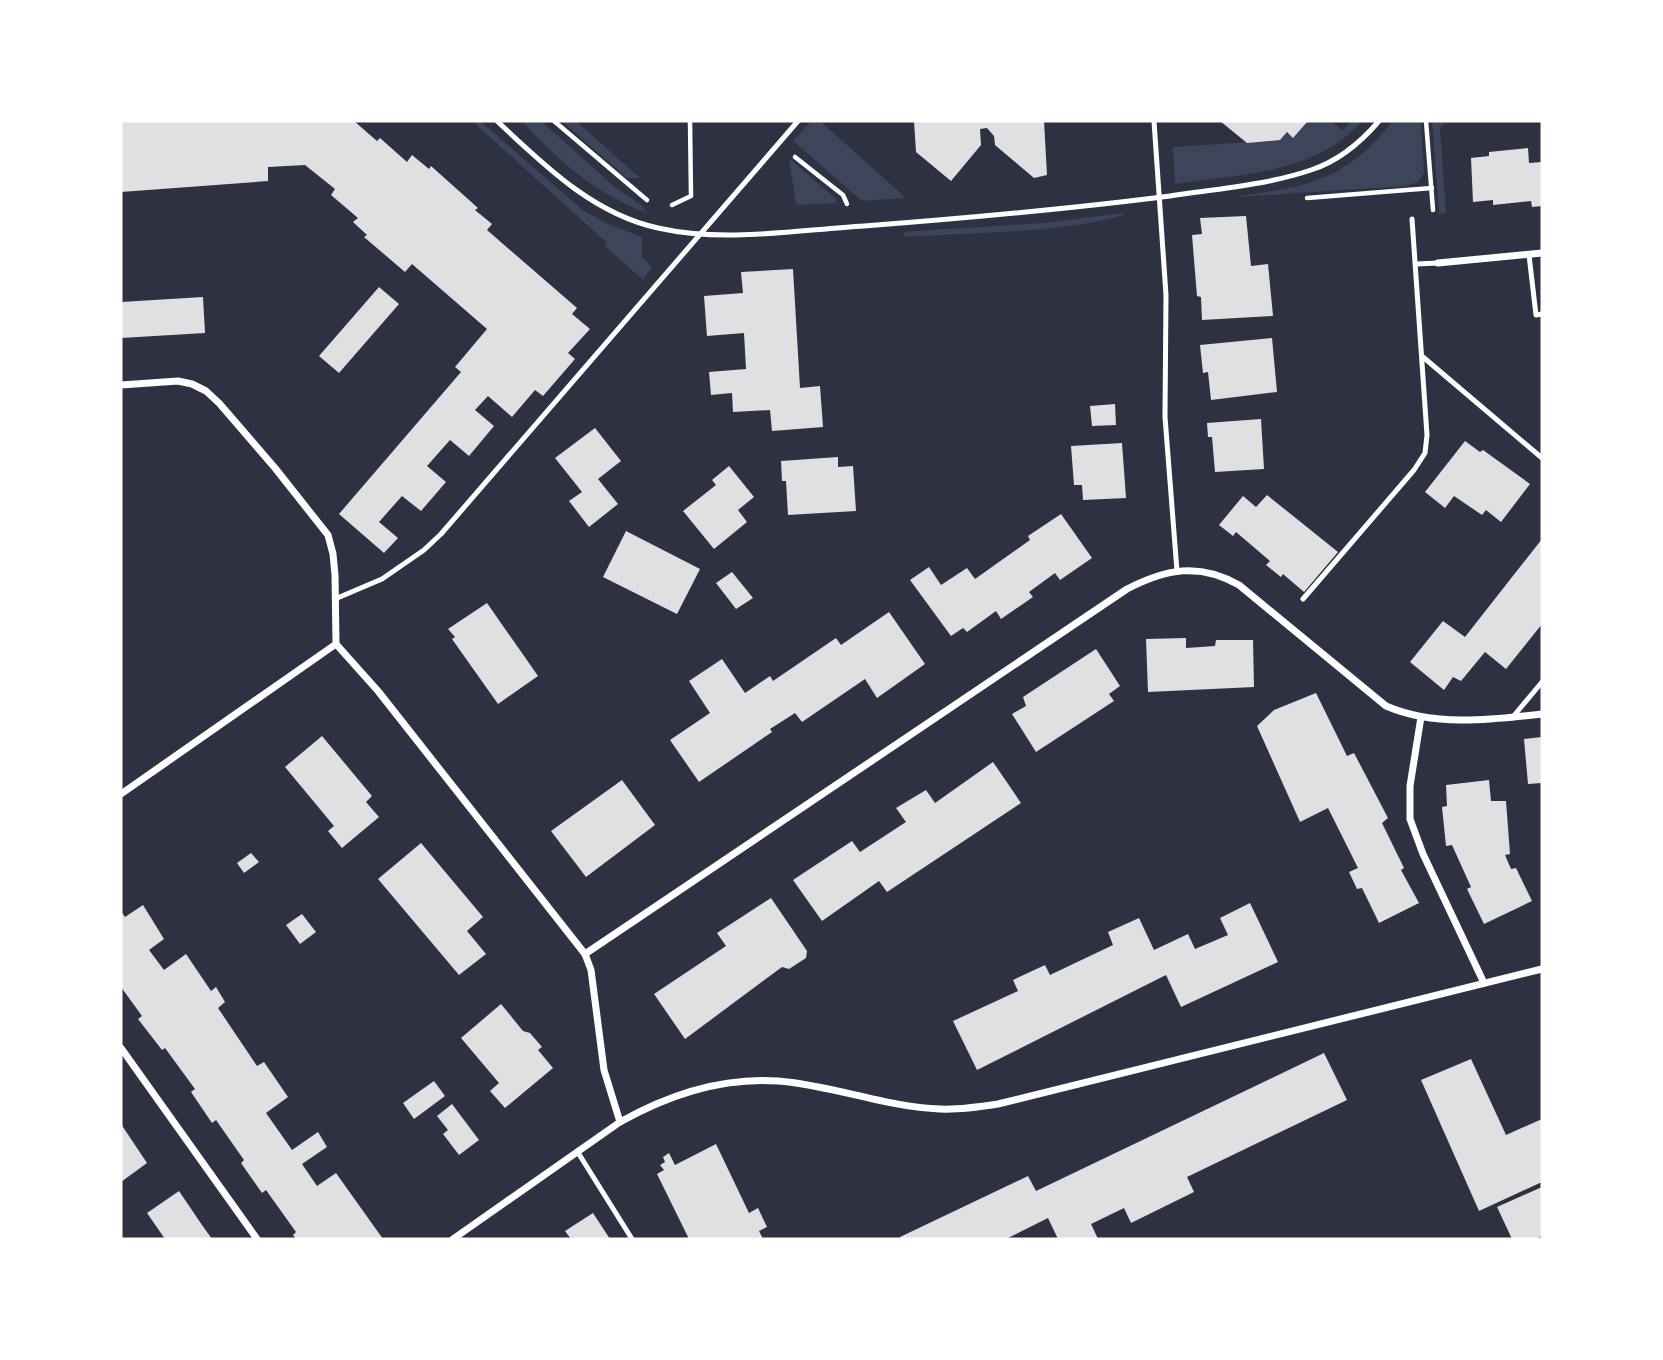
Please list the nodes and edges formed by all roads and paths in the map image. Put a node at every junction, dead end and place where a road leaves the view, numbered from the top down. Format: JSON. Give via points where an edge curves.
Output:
{"nodes":[{"id":1,"x":497,"y":121,"type":"edge"},
{"id":2,"x":504,"y":121,"type":"edge"},
{"id":3,"x":554,"y":121,"type":"edge"},
{"id":4,"x":690,"y":121,"type":"edge"},
{"id":5,"x":798,"y":121,"type":"edge"},
{"id":6,"x":1154,"y":121,"type":"edge"},
{"id":7,"x":1379,"y":121,"type":"edge"},
{"id":8,"x":1426,"y":121,"type":"edge"},
{"id":9,"x":518,"y":140,"type":"junction"},
{"id":10,"x":778,"y":144,"type":"junction"},
{"id":11,"x":1160,"y":197,"type":"junction"},
{"id":12,"x":650,"y":202,"type":"dead end"},
{"id":13,"x":671,"y":206,"type":"dead end"},
{"id":14,"x":849,"y":208,"type":"dead end"},
{"id":15,"x":1434,"y":213,"type":"dead end"},
{"id":16,"x":1412,"y":219,"type":"dead end"},
{"id":17,"x":699,"y":234,"type":"junction"},
{"id":18,"x":1542,"y":253,"type":"edge"},
{"id":19,"x":1529,"y":255,"type":"junction"},
{"id":20,"x":1438,"y":263,"type":"joint"},
{"id":21,"x":1416,"y":264,"type":"junction"},
{"id":22,"x":1542,"y":314,"type":"edge"},
{"id":23,"x":1423,"y":357,"type":"junction"},
{"id":24,"x":121,"y":384,"type":"edge"},
{"id":25,"x":1542,"y":458,"type":"edge"},
{"id":26,"x":1177,"y":571,"type":"junction"},
{"id":27,"x":335,"y":599,"type":"junction"},
{"id":28,"x":1303,"y":599,"type":"dead end"},
{"id":29,"x":336,"y":644,"type":"junction"},
{"id":30,"x":1542,"y":682,"type":"edge"},
{"id":31,"x":1542,"y":714,"type":"edge"},
{"id":32,"x":1421,"y":717,"type":"junction"},
{"id":33,"x":1511,"y":718,"type":"junction"},
{"id":34,"x":121,"y":794,"type":"edge"},
{"id":35,"x":585,"y":954,"type":"junction"},
{"id":36,"x":1542,"y":969,"type":"edge"},
{"id":37,"x":1484,"y":983,"type":"junction"},
{"id":38,"x":121,"y":1048,"type":"edge"},
{"id":39,"x":620,"y":1122,"type":"junction"},
{"id":40,"x":578,"y":1152,"type":"junction"},
{"id":41,"x":257,"y":1239,"type":"edge"},
{"id":42,"x":453,"y":1239,"type":"edge"},
{"id":43,"x":632,"y":1239,"type":"edge"}],
"edges":[{"from":1,"to":9,"type":"lane"},
{"from":2,"to":9,"type":"lane"},
{"from":3,"to":12,"type":"path"},
{"from":4,"to":13,"type":"path","via":[[691,196]]},
{"from":5,"to":10,"type":"lane"},
{"from":6,"to":11,"type":"lane"},
{"from":7,"to":11,"type":"lane","via":[[1342,155],[1313,170]]},
{"from":8,"to":15,"type":"path"},
{"from":9,"to":17,"type":"lane","via":[[583,196],[609,211],[657,228]]},
{"from":10,"to":14,"type":"path","via":[[843,195]]},
{"from":10,"to":17,"type":"lane"},
{"from":11,"to":17,"type":"lane","via":[[1020,214]]},
{"from":11,"to":26,"type":"lane","via":[[1166,295],[1165,417]]},
{"from":16,"to":21,"type":"lane"},
{"from":17,"to":27,"type":"lane","via":[[441,534],[382,579]]},
{"from":18,"to":19,"type":"street"},
{"from":19,"to":20,"type":"street"},
{"from":19,"to":22,"type":"lane","via":[[1536,315]]},
{"from":20,"to":21,"type":"lane"},
{"from":21,"to":23,"type":"lane"},
{"from":23,"to":25,"type":"lane"},
{"from":23,"to":28,"type":"lane","via":[[1427,445],[1420,461]]},
{"from":24,"to":27,"type":"street","via":[[178,381],[199,388],[219,403],[328,535]]},
{"from":26,"to":32,"type":"street","via":[[1224,576],[1386,706]]},
{"from":26,"to":35,"type":"street","via":[[1150,577],[1127,589]]},
{"from":27,"to":29,"type":"street"},
{"from":29,"to":34,"type":"street"},
{"from":29,"to":35,"type":"street"},
{"from":30,"to":33,"type":"lane"},
{"from":31,"to":33,"type":"street"},
{"from":32,"to":33,"type":"street"},
{"from":32,"to":37,"type":"street","via":[[1410,786],[1410,819]]},
{"from":35,"to":39,"type":"street","via":[[604,1070]]},
{"from":36,"to":37,"type":"street"},
{"from":37,"to":39,"type":"street","via":[[998,1104],[921,1108],[802,1084],[751,1081],[696,1089]]},
{"from":38,"to":41,"type":"street"},
{"from":39,"to":40,"type":"street"},
{"from":40,"to":42,"type":"street"},
{"from":40,"to":43,"type":"lane"}]}
